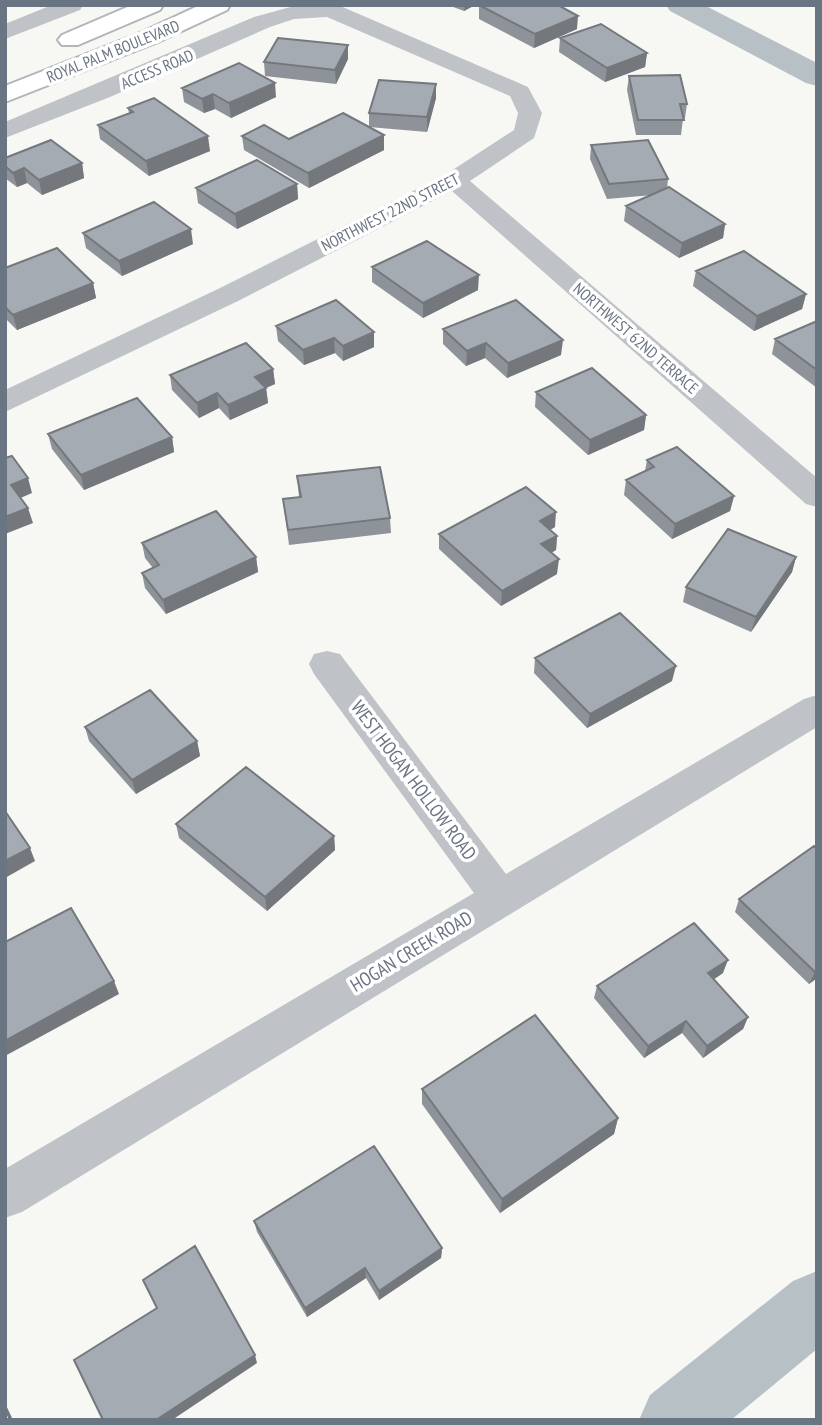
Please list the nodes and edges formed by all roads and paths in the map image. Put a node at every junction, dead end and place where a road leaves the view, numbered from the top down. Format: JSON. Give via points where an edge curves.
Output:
{"nodes":[{"id":1,"x":72,"y":5,"type":"edge"},
{"id":2,"x":152,"y":5,"type":"edge"},
{"id":3,"x":219,"y":5,"type":"edge"},
{"id":4,"x":308,"y":9,"type":"joint"},
{"id":5,"x":5,"y":32,"type":"edge"},
{"id":6,"x":54,"y":46,"type":"dead end"},
{"id":7,"x":5,"y":95,"type":"edge"},
{"id":8,"x":5,"y":131,"type":"edge"},
{"id":9,"x":454,"y":180,"type":"junction"},
{"id":10,"x":5,"y":402,"type":"edge"},
{"id":11,"x":817,"y":496,"type":"edge"},
{"id":12,"x":327,"y":664,"type":"dead end"},
{"id":13,"x":817,"y":709,"type":"edge"},
{"id":14,"x":500,"y":897,"type":"junction"},
{"id":15,"x":5,"y":1195,"type":"edge"}],
"edges":[{"from":1,"to":5,"type":"street"},
{"from":2,"to":6,"type":"main road","name":"ROYAL PALM BOULEVARD"},
{"from":3,"to":7,"type":"main road","name":"ROYAL PALM BOULEVARD"},
{"from":4,"to":8,"type":"street","name":"ACCESS ROAD","via":[[281,13]]},
{"from":4,"to":9,"type":"street","name":"NORTHWEST 22ND STREET","via":[[330,10],[520,92],[530,113],[525,133]]},
{"from":9,"to":10,"type":"street","name":"NORTHWEST 22ND STREET"},
{"from":9,"to":11,"type":"street","name":"NORTHWEST 62ND TERRACE"},
{"from":12,"to":14,"type":"street","name":"WEST HOGAN HOLLOW ROAD"},
{"from":13,"to":14,"type":"street","name":"HOGAN CREEK ROAD"},
{"from":14,"to":15,"type":"street","name":"HOGAN CREEK ROAD"}]}
